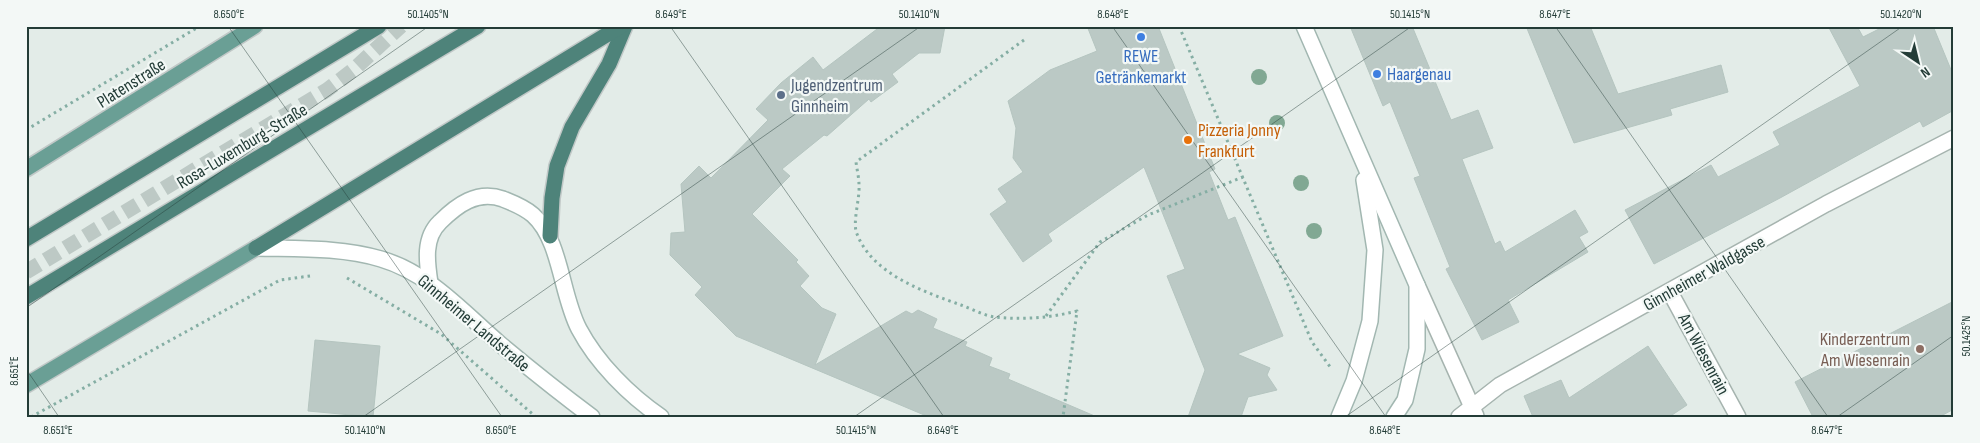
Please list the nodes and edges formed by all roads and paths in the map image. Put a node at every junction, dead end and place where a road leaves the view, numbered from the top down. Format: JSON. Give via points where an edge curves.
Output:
{"nodes":[{"id":1,"x":200,"y":26,"type":"edge"},
{"id":2,"x":255,"y":26,"type":"edge"},
{"id":3,"x":380,"y":26,"type":"edge"},
{"id":4,"x":478,"y":26,"type":"edge"},
{"id":5,"x":621,"y":26,"type":"edge"},
{"id":6,"x":625,"y":26,"type":"edge"},
{"id":7,"x":1179,"y":26,"type":"edge"},
{"id":8,"x":1304,"y":26,"type":"edge"},
{"id":9,"x":1024,"y":40,"type":"dead end"},
{"id":10,"x":26,"y":130,"type":"edge"},
{"id":11,"x":1954,"y":138,"type":"edge"},
{"id":12,"x":1358,"y":151,"type":"junction"},
{"id":13,"x":26,"y":169,"type":"edge"},
{"id":14,"x":1243,"y":177,"type":"junction"},
{"id":15,"x":550,"y":236,"type":"junction"},
{"id":16,"x":26,"y":239,"type":"edge"},
{"id":17,"x":256,"y":248,"type":"junction"},
{"id":18,"x":317,"y":275,"type":"dead end"},
{"id":19,"x":344,"y":277,"type":"dead end"},
{"id":20,"x":430,"y":283,"type":"junction"},
{"id":21,"x":1417,"y":285,"type":"junction"},
{"id":22,"x":1670,"y":292,"type":"junction"},
{"id":23,"x":26,"y":297,"type":"edge"},
{"id":24,"x":1045,"y":317,"type":"junction"},
{"id":25,"x":1335,"y":372,"type":"dead end"},
{"id":26,"x":26,"y":384,"type":"edge"},
{"id":27,"x":1474,"y":412,"type":"edge"},
{"id":28,"x":31,"y":417,"type":"edge"},
{"id":29,"x":536,"y":417,"type":"edge"},
{"id":30,"x":592,"y":417,"type":"edge"},
{"id":31,"x":661,"y":417,"type":"edge"},
{"id":32,"x":1063,"y":417,"type":"edge"},
{"id":33,"x":1339,"y":417,"type":"edge"},
{"id":34,"x":1394,"y":417,"type":"edge"},
{"id":35,"x":1459,"y":417,"type":"edge"},
{"id":36,"x":1738,"y":417,"type":"edge"}],
"edges":[{"from":1,"to":10,"type":"path"},
{"from":2,"to":13,"type":"main road","name":"Platenstraße"},
{"from":3,"to":16,"type":"highway","name":"Rosa-Luxemburg-Straße"},
{"from":4,"to":23,"type":"highway","name":"Rosa-Luxemburg-Straße"},
{"from":5,"to":17,"type":"highway"},
{"from":6,"to":15,"type":"highway","via":[[609,64],[572,127],[557,166]]},
{"from":7,"to":14,"type":"path"},
{"from":8,"to":12,"type":"main road"},
{"from":9,"to":24,"type":"path","via":[[856,162],[860,185],[855,228],[870,255],[913,288],[992,316]]},
{"from":11,"to":22,"type":"main road","name":"Ginnheimer Waldgasse","via":[[1826,204]]},
{"from":12,"to":21,"type":"main road"},
{"from":12,"to":33,"type":"main road","via":[[1375,250],[1370,321],[1354,382]]},
{"from":14,"to":24,"type":"path","via":[[1148,215],[1100,242]]},
{"from":14,"to":25,"type":"path","via":[[1312,342]]},
{"from":15,"to":20,"type":"main road","via":[[532,214],[520,206],[499,198],[472,198],[455,206],[437,225],[426,255]]},
{"from":15,"to":31,"type":"main road","via":[[567,300],[580,330],[602,362],[625,387]]},
{"from":17,"to":20,"type":"main road","name":"Ginnheimer Landstraße","via":[[333,251],[380,258],[406,268]]},
{"from":17,"to":26,"type":"main road"},
{"from":18,"to":28,"type":"path","via":[[280,280]]},
{"from":19,"to":29,"type":"path","via":[[442,334]]},
{"from":20,"to":30,"type":"main road","name":"Ginnheimer Landstraße","via":[[550,386]]},
{"from":21,"to":27,"type":"main road"},
{"from":21,"to":34,"type":"main road","via":[[1417,349],[1405,400]]},
{"from":22,"to":27,"type":"main road","name":"Ginnheimer Waldgasse","via":[[1500,385]]},
{"from":22,"to":36,"type":"main road","name":"Am Wiesenrain"},
{"from":24,"to":32,"type":"path","via":[[1077,311]]},
{"from":27,"to":35,"type":"main road","name":"Ginnheimer Waldgasse"}]}
